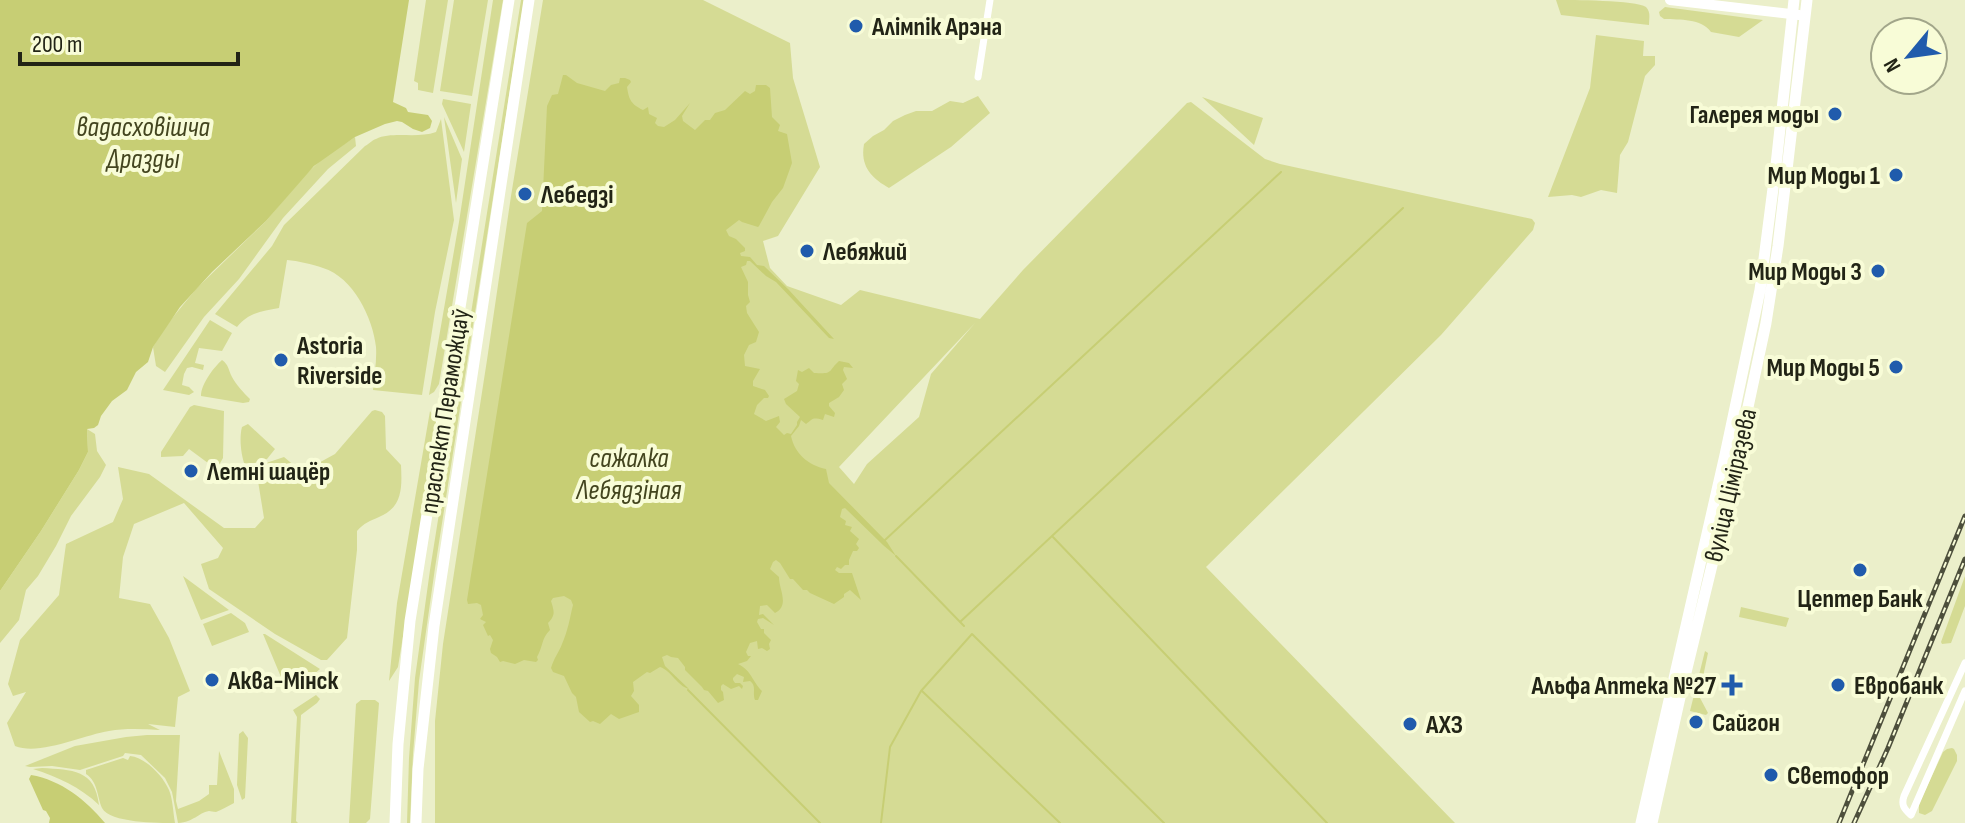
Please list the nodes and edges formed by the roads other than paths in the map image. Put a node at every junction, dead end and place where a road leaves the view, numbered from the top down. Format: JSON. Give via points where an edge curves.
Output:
{"nodes":[{"id":1,"x":509,"y":0,"type":"edge"},
{"id":2,"x":529,"y":0,"type":"edge"},
{"id":3,"x":990,"y":0,"type":"edge"},
{"id":4,"x":1670,"y":0,"type":"edge"},
{"id":5,"x":1794,"y":0,"type":"edge"},
{"id":6,"x":1806,"y":0,"type":"edge"},
{"id":7,"x":1798,"y":15,"type":"junction"},
{"id":8,"x":978,"y":77,"type":"dead end"},
{"id":9,"x":1965,"y":663,"type":"edge"},
{"id":10,"x":1965,"y":691,"type":"edge"},
{"id":11,"x":395,"y":823,"type":"edge"},
{"id":12,"x":416,"y":823,"type":"edge"},
{"id":13,"x":1641,"y":823,"type":"edge"},
{"id":14,"x":1652,"y":823,"type":"edge"}],
"edges":[{"from":1,"to":11,"type":"main road","name":"праспект Пераможцаў","via":[[410,621]]},
{"from":2,"to":12,"type":"main road","name":"праспект Пераможцаў","via":[[429,665]]},
{"from":3,"to":8,"type":"street"},
{"from":4,"to":7,"type":"main road"},
{"from":5,"to":7,"type":"main road","name":"вуліца Ціміразева"},
{"from":6,"to":7,"type":"main road","name":"вуліца Ціміразева"},
{"from":7,"to":13,"type":"main road","name":"вуліца Ціміразева","via":[[1760,290]]},
{"from":7,"to":14,"type":"main road","name":"вуліца Ціміразева","via":[[1766,323]]},
{"from":9,"to":10,"type":"street","via":[[1904,796],[1902,804],[1911,815]]}]}
